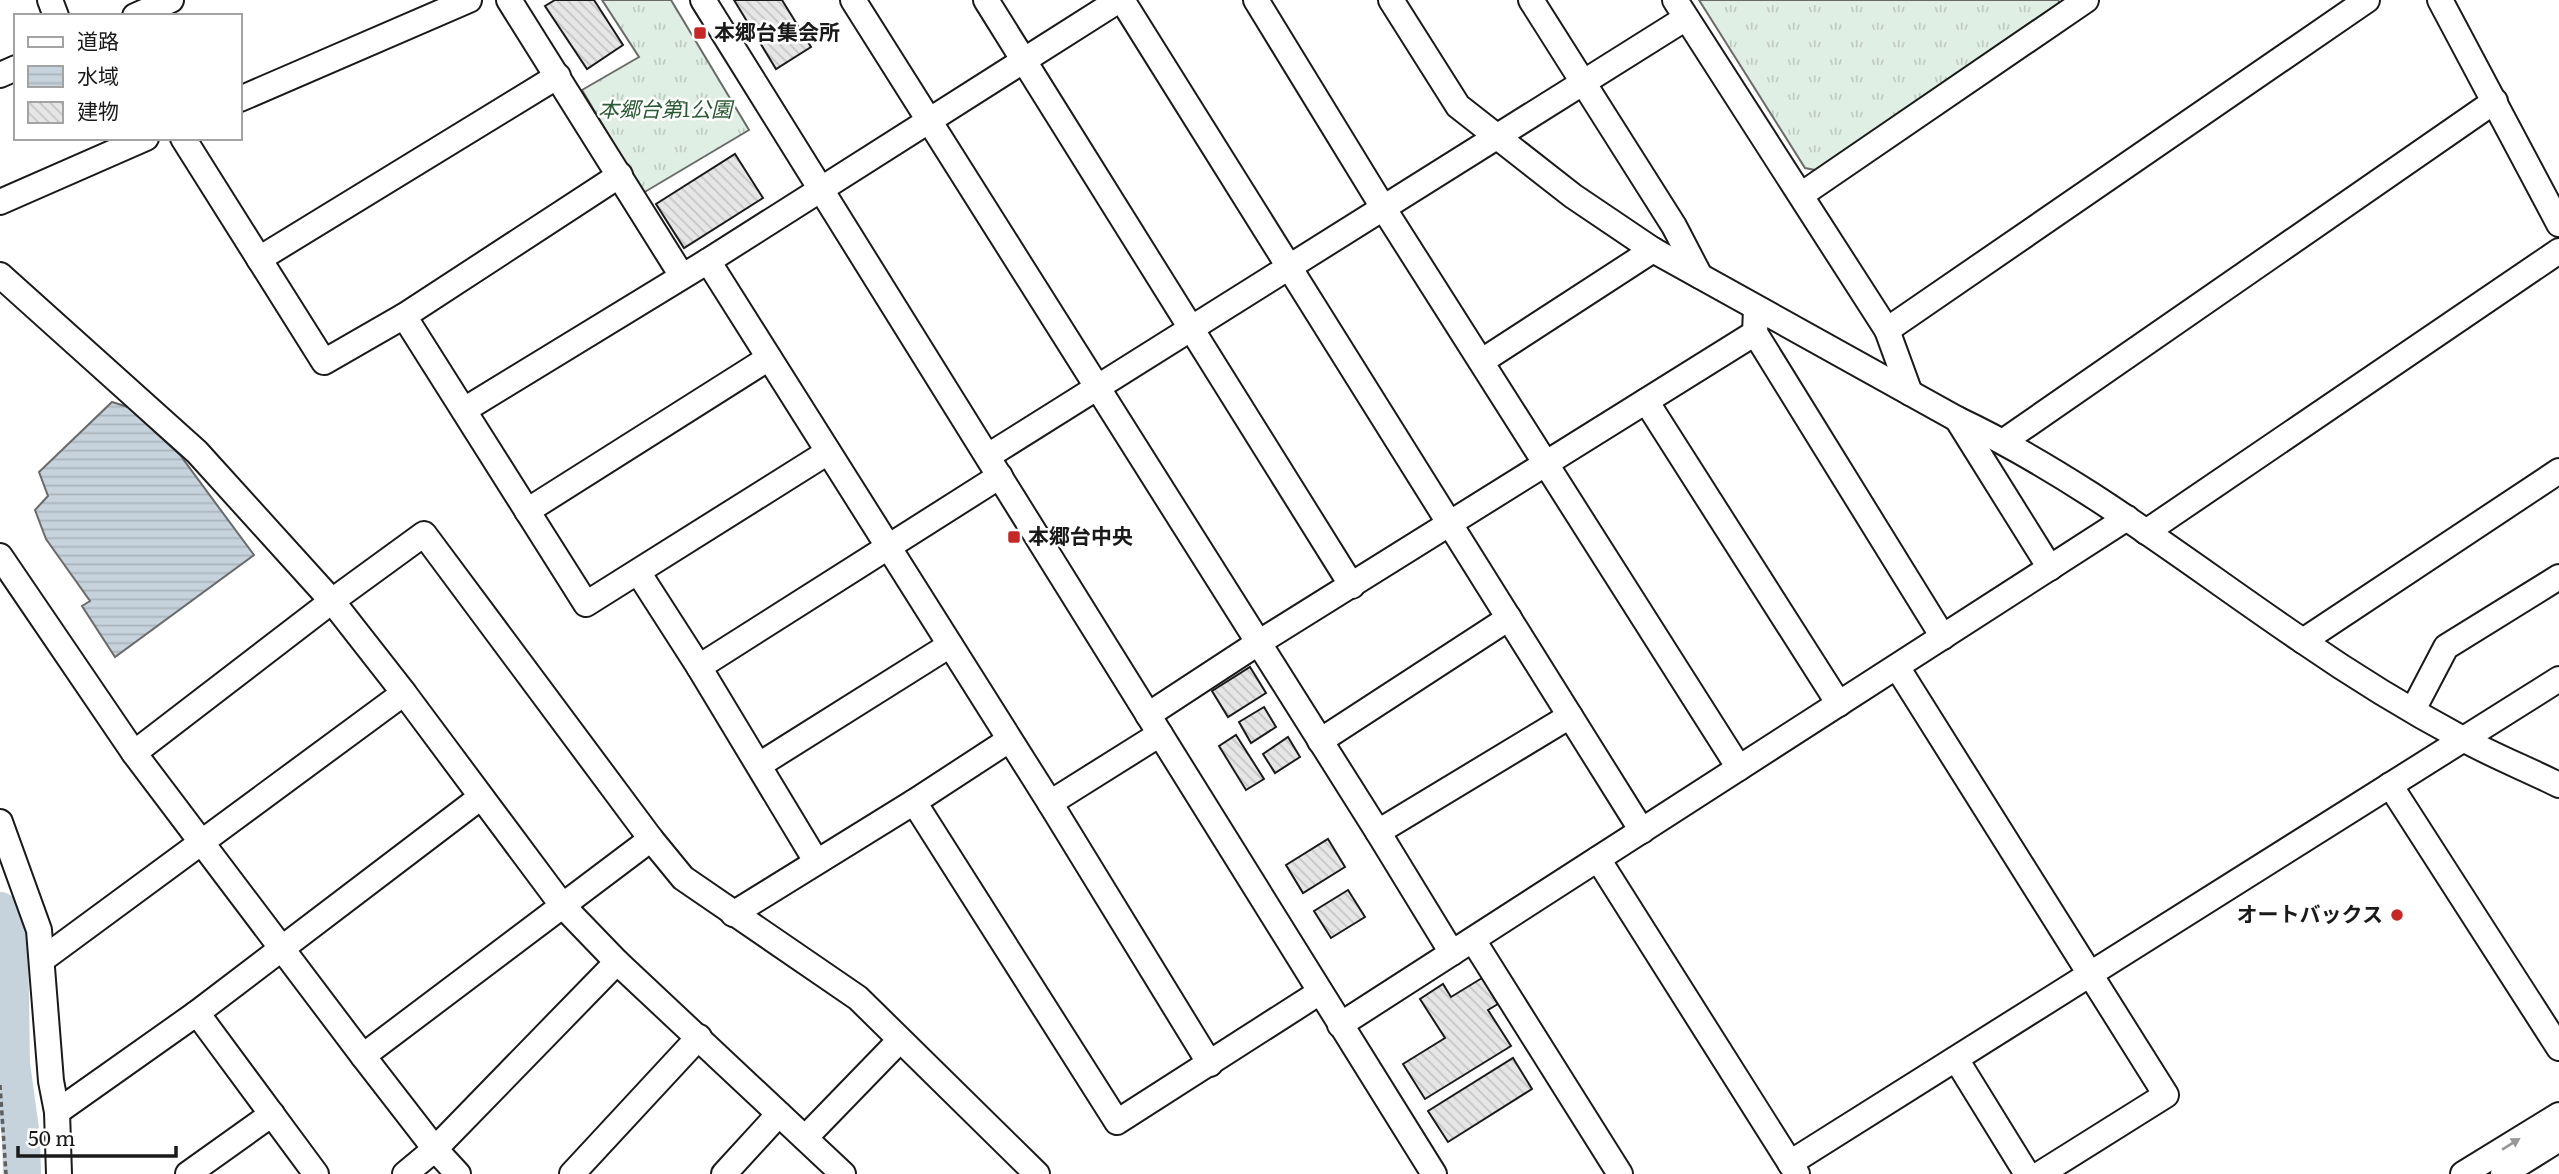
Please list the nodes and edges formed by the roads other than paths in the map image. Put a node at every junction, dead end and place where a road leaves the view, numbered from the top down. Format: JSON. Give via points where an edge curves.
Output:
{"nodes":[{"id":1,"x":470,"y":0,"type":"edge"},
{"id":2,"x":509,"y":0,"type":"edge"},
{"id":3,"x":702,"y":0,"type":"edge"},
{"id":4,"x":853,"y":0,"type":"edge"},
{"id":5,"x":986,"y":0,"type":"edge"},
{"id":6,"x":1120,"y":0,"type":"edge"},
{"id":7,"x":1256,"y":0,"type":"edge"},
{"id":8,"x":1531,"y":0,"type":"edge"},
{"id":9,"x":2086,"y":0,"type":"edge"},
{"id":10,"x":2367,"y":0,"type":"edge"},
{"id":11,"x":2440,"y":0,"type":"edge"},
{"id":12,"x":1401,"y":4,"type":"edge"},
{"id":13,"x":1680,"y":9,"type":"edge"},
{"id":14,"x":1024,"y":60,"type":"junction"},
{"id":15,"x":558,"y":76,"type":"junction"},
{"id":16,"x":1584,"y":82,"type":"junction"},
{"id":17,"x":242,"y":98,"type":"edge"},
{"id":18,"x":2495,"y":101,"type":"junction"},
{"id":19,"x":929,"y":120,"type":"junction"},
{"id":20,"x":1499,"y":137,"type":"junction"},
{"id":21,"x":141,"y":140,"type":"edge"},
{"id":22,"x":184,"y":140,"type":"edge"},
{"id":23,"x":620,"y":175,"type":"junction"},
{"id":24,"x":820,"y":189,"type":"junction"},
{"id":25,"x":1801,"y":195,"type":"junction"},
{"id":26,"x":0,"y":202,"type":"edge"},
{"id":27,"x":1384,"y":209,"type":"junction"},
{"id":28,"x":2559,"y":224,"type":"edge"},
{"id":29,"x":1653,"y":250,"type":"junction"},
{"id":30,"x":2559,"y":251,"type":"edge"},
{"id":31,"x":259,"y":259,"type":"junction"},
{"id":32,"x":708,"y":261,"type":"junction"},
{"id":33,"x":1289,"y":267,"type":"junction"},
{"id":34,"x":0,"y":275,"type":"edge"},
{"id":35,"x":682,"y":276,"type":"junction"},
{"id":36,"x":1700,"y":276,"type":"junction"},
{"id":37,"x":1756,"y":309,"type":"junction"},
{"id":38,"x":404,"y":316,"type":"junction"},
{"id":39,"x":1191,"y":329,"type":"junction"},
{"id":40,"x":1887,"y":330,"type":"junction"},
{"id":41,"x":1755,"y":333,"type":"junction"},
{"id":42,"x":769,"y":358,"type":"junction"},
{"id":43,"x":1482,"y":361,"type":"junction"},
{"id":44,"x":1098,"y":388,"type":"junction"},
{"id":45,"x":1910,"y":393,"type":"junction"},
{"id":46,"x":1646,"y":401,"type":"junction"},
{"id":47,"x":464,"y":410,"type":"junction"},
{"id":48,"x":1957,"y":419,"type":"junction"},
{"id":49,"x":2004,"y":441,"type":"junction"},
{"id":50,"x":828,"y":452,"type":"junction"},
{"id":51,"x":1546,"y":462,"type":"junction"},
{"id":52,"x":994,"y":466,"type":"junction"},
{"id":53,"x":2559,"y":471,"type":"edge"},
{"id":54,"x":527,"y":511,"type":"junction"},
{"id":55,"x":1450,"y":524,"type":"junction"},
{"id":56,"x":2137,"y":525,"type":"junction"},
{"id":57,"x":890,"y":547,"type":"junction"},
{"id":58,"x":0,"y":556,"type":"edge"},
{"id":59,"x":2050,"y":568,"type":"junction"},
{"id":60,"x":638,"y":572,"type":"junction"},
{"id":61,"x":2559,"y":577,"type":"edge"},
{"id":62,"x":1352,"y":586,"type":"junction"},
{"id":63,"x":332,"y":601,"type":"junction"},
{"id":64,"x":1509,"y":618,"type":"junction"},
{"id":65,"x":1943,"y":636,"type":"junction"},
{"id":66,"x":2303,"y":641,"type":"junction"},
{"id":67,"x":1258,"y":643,"type":"junction"},
{"id":68,"x":950,"y":645,"type":"junction"},
{"id":69,"x":699,"y":667,"type":"junction"},
{"id":70,"x":1897,"y":667,"type":"junction"},
{"id":71,"x":2559,"y":679,"type":"edge"},
{"id":72,"x":404,"y":693,"type":"junction"},
{"id":73,"x":1839,"y":704,"type":"junction"},
{"id":74,"x":2413,"y":710,"type":"junction"},
{"id":75,"x":1570,"y":716,"type":"junction"},
{"id":76,"x":1154,"y":724,"type":"junction"},
{"id":77,"x":2463,"y":739,"type":"junction"},
{"id":78,"x":1009,"y":740,"type":"junction"},
{"id":79,"x":1320,"y":741,"type":"junction"},
{"id":80,"x":134,"y":753,"type":"junction"},
{"id":81,"x":759,"y":765,"type":"junction"},
{"id":82,"x":1739,"y":768,"type":"junction"},
{"id":83,"x":2390,"y":785,"type":"junction"},
{"id":84,"x":2559,"y":785,"type":"edge"},
{"id":85,"x":481,"y":797,"type":"junction"},
{"id":86,"x":914,"y":802,"type":"junction"},
{"id":87,"x":1050,"y":803,"type":"junction"},
{"id":88,"x":0,"y":822,"type":"edge"},
{"id":89,"x":1642,"y":831,"type":"junction"},
{"id":90,"x":1378,"y":832,"type":"junction"},
{"id":91,"x":651,"y":839,"type":"junction"},
{"id":92,"x":203,"y":843,"type":"junction"},
{"id":93,"x":1598,"y":859,"type":"junction"},
{"id":94,"x":816,"y":861,"type":"junction"},
{"id":95,"x":562,"y":905,"type":"junction"},
{"id":96,"x":733,"y":914,"type":"junction"},
{"id":97,"x":1473,"y":940,"type":"junction"},
{"id":98,"x":281,"y":949,"type":"junction"},
{"id":99,"x":1452,"y":953,"type":"junction"},
{"id":100,"x":43,"y":959,"type":"junction"},
{"id":101,"x":617,"y":962,"type":"junction"},
{"id":102,"x":2091,"y":973,"type":"junction"},
{"id":103,"x":1320,"y":992,"type":"junction"},
{"id":104,"x":197,"y":1013,"type":"junction"},
{"id":105,"x":1340,"y":1025,"type":"junction"},
{"id":106,"x":699,"y":1037,"type":"junction"},
{"id":107,"x":900,"y":1040,"type":"junction"},
{"id":108,"x":2559,"y":1048,"type":"edge"},
{"id":109,"x":363,"y":1056,"type":"junction"},
{"id":110,"x":1956,"y":1059,"type":"junction"},
{"id":111,"x":1210,"y":1064,"type":"junction"},
{"id":112,"x":57,"y":1112,"type":"junction"},
{"id":113,"x":271,"y":1114,"type":"junction"},
{"id":114,"x":779,"y":1114,"type":"junction"},
{"id":115,"x":2559,"y":1115,"type":"edge"},
{"id":116,"x":805,"y":1138,"type":"junction"},
{"id":117,"x":2559,"y":1139,"type":"edge"},
{"id":118,"x":435,"y":1149,"type":"junction"},
{"id":119,"x":1794,"y":1169,"type":"edge"},
{"id":120,"x":59,"y":1174,"type":"edge"},
{"id":121,"x":188,"y":1174,"type":"edge"},
{"id":122,"x":316,"y":1174,"type":"edge"},
{"id":123,"x":405,"y":1174,"type":"edge"},
{"id":124,"x":458,"y":1174,"type":"edge"},
{"id":125,"x":572,"y":1174,"type":"edge"},
{"id":126,"x":724,"y":1174,"type":"edge"},
{"id":127,"x":843,"y":1174,"type":"edge"},
{"id":128,"x":1037,"y":1174,"type":"edge"},
{"id":129,"x":1434,"y":1174,"type":"edge"},
{"id":130,"x":1620,"y":1174,"type":"edge"},
{"id":131,"x":2027,"y":1174,"type":"edge"},
{"id":132,"x":2040,"y":1174,"type":"edge"},
{"id":133,"x":2463,"y":1174,"type":"edge"},
{"id":134,"x":2503,"y":1174,"type":"edge"}],
"edges":[{"from":1,"to":17,"type":"street"},
{"from":2,"to":15,"type":"street"},
{"from":3,"to":24,"type":"street"},
{"from":4,"to":19,"type":"street"},
{"from":5,"to":14,"type":"street"},
{"from":6,"to":14,"type":"street"},
{"from":6,"to":33,"type":"street"},
{"from":7,"to":27,"type":"street"},
{"from":8,"to":16,"type":"street"},
{"from":9,"to":25,"type":"street"},
{"from":10,"to":40,"type":"street"},
{"from":11,"to":18,"type":"street"},
{"from":12,"to":20,"type":"street","via":[[1458,106]]},
{"from":13,"to":16,"type":"street"},
{"from":13,"to":25,"type":"street"},
{"from":14,"to":19,"type":"street"},
{"from":14,"to":39,"type":"street"},
{"from":15,"to":23,"type":"street"},
{"from":15,"to":31,"type":"street"},
{"from":16,"to":20,"type":"street"},
{"from":16,"to":36,"type":"street"},
{"from":18,"to":28,"type":"street"},
{"from":18,"to":49,"type":"street"},
{"from":19,"to":24,"type":"street"},
{"from":19,"to":44,"type":"street"},
{"from":20,"to":27,"type":"street"},
{"from":20,"to":29,"type":"street","via":[[1573,196]]},
{"from":21,"to":26,"type":"street"},
{"from":22,"to":31,"type":"street"},
{"from":23,"to":35,"type":"street"},
{"from":23,"to":38,"type":"street"},
{"from":24,"to":32,"type":"street"},
{"from":24,"to":52,"type":"street"},
{"from":25,"to":40,"type":"street"},
{"from":27,"to":33,"type":"street"},
{"from":27,"to":43,"type":"street"},
{"from":29,"to":36,"type":"street"},
{"from":29,"to":43,"type":"street"},
{"from":30,"to":56,"type":"street"},
{"from":31,"to":38,"type":"street","via":[[324,362]]},
{"from":32,"to":35,"type":"street"},
{"from":32,"to":42,"type":"street"},
{"from":33,"to":39,"type":"street"},
{"from":33,"to":55,"type":"street"},
{"from":34,"to":63,"type":"street","via":[[197,452]]},
{"from":35,"to":47,"type":"street"},
{"from":36,"to":37,"type":"street"},
{"from":37,"to":41,"type":"street"},
{"from":37,"to":45,"type":"street"},
{"from":38,"to":47,"type":"street"},
{"from":39,"to":44,"type":"street"},
{"from":39,"to":62,"type":"street"},
{"from":40,"to":45,"type":"street"},
{"from":41,"to":46,"type":"street"},
{"from":41,"to":65,"type":"street"},
{"from":42,"to":50,"type":"street"},
{"from":42,"to":54,"type":"street"},
{"from":43,"to":51,"type":"street"},
{"from":44,"to":52,"type":"street"},
{"from":44,"to":67,"type":"street"},
{"from":45,"to":48,"type":"street"},
{"from":46,"to":51,"type":"street"},
{"from":46,"to":73,"type":"street"},
{"from":47,"to":54,"type":"street"},
{"from":48,"to":49,"type":"street"},
{"from":48,"to":59,"type":"street"},
{"from":49,"to":56,"type":"street"},
{"from":50,"to":57,"type":"street"},
{"from":50,"to":60,"type":"street"},
{"from":51,"to":55,"type":"street"},
{"from":51,"to":82,"type":"street"},
{"from":52,"to":57,"type":"street"},
{"from":52,"to":76,"type":"street"},
{"from":53,"to":66,"type":"street"},
{"from":54,"to":60,"type":"street","via":[[586,604]]},
{"from":55,"to":62,"type":"street"},
{"from":55,"to":64,"type":"street"},
{"from":56,"to":59,"type":"street"},
{"from":56,"to":66,"type":"street"},
{"from":57,"to":68,"type":"street"},
{"from":57,"to":69,"type":"street"},
{"from":58,"to":80,"type":"street"},
{"from":59,"to":65,"type":"street"},
{"from":60,"to":69,"type":"street"},
{"from":61,"to":74,"type":"street","via":[[2446,647]]},
{"from":62,"to":67,"type":"street"},
{"from":63,"to":72,"type":"street"},
{"from":63,"to":80,"type":"street"},
{"from":63,"to":91,"type":"street","via":[[424,534]]},
{"from":64,"to":75,"type":"street"},
{"from":64,"to":79,"type":"street"},
{"from":65,"to":70,"type":"street"},
{"from":66,"to":74,"type":"street"},
{"from":67,"to":76,"type":"street"},
{"from":67,"to":79,"type":"street"},
{"from":68,"to":78,"type":"street"},
{"from":68,"to":81,"type":"street"},
{"from":69,"to":81,"type":"street"},
{"from":70,"to":73,"type":"street"},
{"from":70,"to":102,"type":"street"},
{"from":71,"to":77,"type":"street"},
{"from":72,"to":85,"type":"street"},
{"from":72,"to":92,"type":"street"},
{"from":73,"to":82,"type":"street"},
{"from":74,"to":77,"type":"street"},
{"from":75,"to":89,"type":"street"},
{"from":75,"to":90,"type":"street"},
{"from":76,"to":87,"type":"street"},
{"from":76,"to":103,"type":"street"},
{"from":77,"to":83,"type":"street"},
{"from":77,"to":84,"type":"street"},
{"from":78,"to":86,"type":"street"},
{"from":78,"to":87,"type":"street"},
{"from":79,"to":90,"type":"street"},
{"from":80,"to":92,"type":"street"},
{"from":81,"to":94,"type":"street"},
{"from":82,"to":89,"type":"street"},
{"from":83,"to":102,"type":"street"},
{"from":83,"to":108,"type":"street"},
{"from":85,"to":95,"type":"street"},
{"from":85,"to":98,"type":"street"},
{"from":86,"to":94,"type":"street"},
{"from":86,"to":111,"type":"street","via":[[1117,1122]]},
{"from":87,"to":111,"type":"street"},
{"from":88,"to":100,"type":"street","via":[[39,930]]},
{"from":89,"to":93,"type":"street"},
{"from":90,"to":99,"type":"street"},
{"from":91,"to":95,"type":"street"},
{"from":91,"to":96,"type":"street","via":[[683,877]]},
{"from":92,"to":98,"type":"street"},
{"from":92,"to":100,"type":"street"},
{"from":93,"to":97,"type":"street"},
{"from":93,"to":119,"type":"street"},
{"from":94,"to":96,"type":"street"},
{"from":95,"to":101,"type":"street"},
{"from":95,"to":109,"type":"street"},
{"from":96,"to":107,"type":"street","via":[[858,998]]},
{"from":97,"to":99,"type":"street"},
{"from":97,"to":130,"type":"street"},
{"from":98,"to":104,"type":"street"},
{"from":98,"to":109,"type":"street"},
{"from":99,"to":105,"type":"street"},
{"from":100,"to":112,"type":"street"},
{"from":101,"to":106,"type":"street"},
{"from":101,"to":118,"type":"street"},
{"from":102,"to":110,"type":"street"},
{"from":102,"to":132,"type":"street","via":[[2166,1095]]},
{"from":103,"to":105,"type":"street"},
{"from":103,"to":111,"type":"street"},
{"from":104,"to":112,"type":"street"},
{"from":104,"to":113,"type":"street"},
{"from":105,"to":129,"type":"street"},
{"from":106,"to":114,"type":"street"},
{"from":106,"to":125,"type":"street"},
{"from":107,"to":116,"type":"street"},
{"from":107,"to":128,"type":"street"},
{"from":109,"to":118,"type":"street"},
{"from":110,"to":119,"type":"street"},
{"from":110,"to":131,"type":"street"},
{"from":112,"to":120,"type":"street"},
{"from":113,"to":121,"type":"street"},
{"from":113,"to":122,"type":"street"},
{"from":114,"to":116,"type":"street"},
{"from":114,"to":126,"type":"street"},
{"from":133,"to":115,"type":"street","one_way":true},
{"from":116,"to":127,"type":"street"},
{"from":117,"to":134,"type":"street"},
{"from":118,"to":123,"type":"street"},
{"from":118,"to":124,"type":"street"}]}
